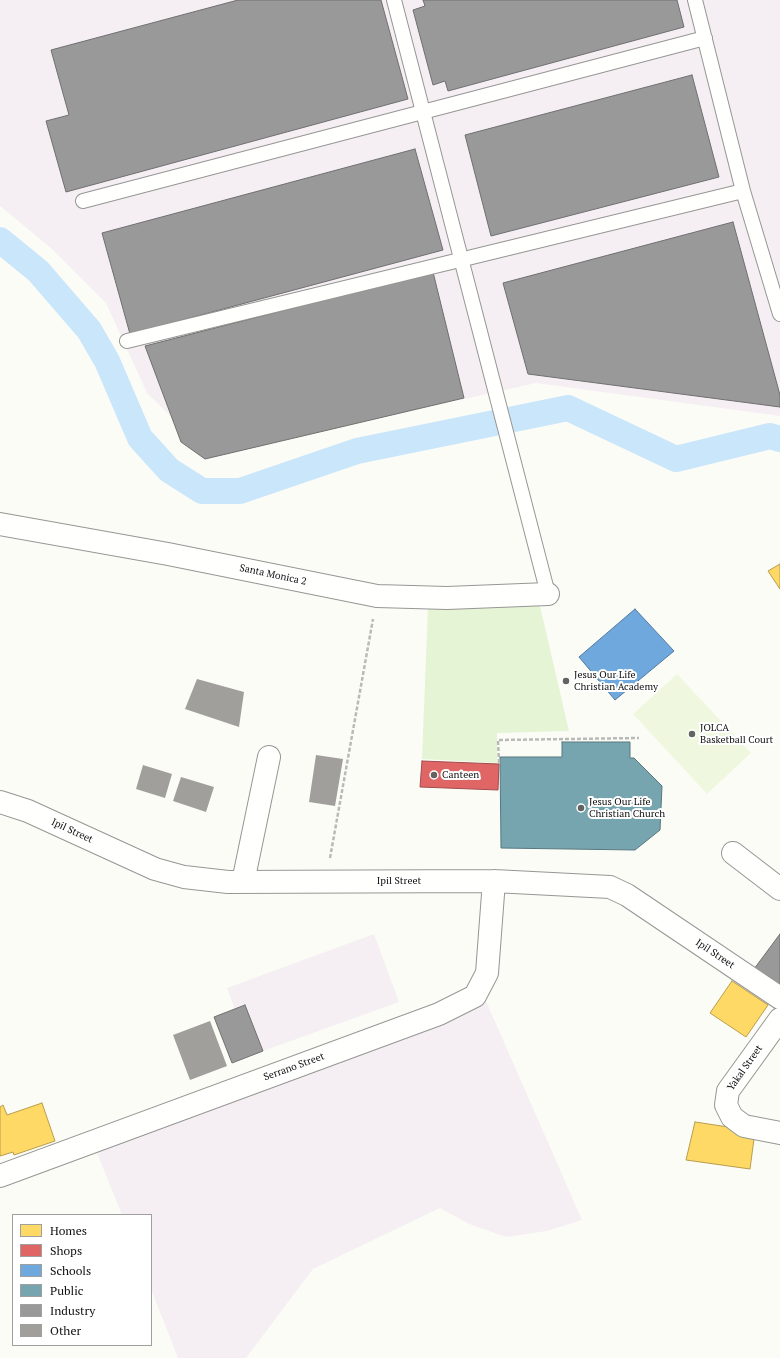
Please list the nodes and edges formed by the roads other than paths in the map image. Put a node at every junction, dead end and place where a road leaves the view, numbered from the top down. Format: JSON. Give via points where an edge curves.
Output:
{"nodes":[{"id":1,"x":394,"y":0,"type":"edge"},
{"id":2,"x":695,"y":0,"type":"edge"},
{"id":3,"x":705,"y":38,"type":"junction"},
{"id":4,"x":422,"y":111,"type":"junction"},
{"id":5,"x":743,"y":191,"type":"junction"},
{"id":6,"x":83,"y":201,"type":"dead end"},
{"id":7,"x":461,"y":259,"type":"junction"},
{"id":8,"x":780,"y":314,"type":"edge"},
{"id":9,"x":127,"y":340,"type":"dead end"},
{"id":10,"x":0,"y":524,"type":"edge"},
{"id":11,"x":548,"y":594,"type":"joint"},
{"id":12,"x":269,"y":757,"type":"dead end"},
{"id":13,"x":0,"y":802,"type":"edge"},
{"id":14,"x":734,"y":853,"type":"dead end"},
{"id":15,"x":494,"y":881,"type":"junction"},
{"id":16,"x":243,"y":882,"type":"junction"},
{"id":17,"x":780,"y":888,"type":"edge"},
{"id":18,"x":780,"y":998,"type":"edge"},
{"id":19,"x":780,"y":1019,"type":"edge"},
{"id":20,"x":780,"y":1133,"type":"edge"},
{"id":21,"x":0,"y":1176,"type":"edge"}],
"edges":[{"from":1,"to":4,"type":"lane"},
{"from":2,"to":3,"type":"lane"},
{"from":3,"to":4,"type":"lane"},
{"from":3,"to":5,"type":"lane"},
{"from":4,"to":6,"type":"lane"},
{"from":4,"to":7,"type":"lane"},
{"from":5,"to":7,"type":"lane"},
{"from":5,"to":8,"type":"lane"},
{"from":7,"to":9,"type":"lane"},
{"from":7,"to":11,"type":"lane"},
{"from":10,"to":11,"type":"street","name":"Santa Monica 2","via":[[168,554],[377,596],[447,598]]},
{"from":12,"to":16,"type":"street"},
{"from":13,"to":16,"type":"street","name":"Ipil Street","via":[[28,811],[155,870],[184,877]]},
{"from":14,"to":17,"type":"street"},
{"from":15,"to":16,"type":"street","name":"Ipil Street"},
{"from":15,"to":18,"type":"street","name":"Ipil Street","via":[[610,887],[627,895]]},
{"from":15,"to":21,"type":"street","name":"Serrano Street","via":[[487,973],[475,996],[432,1016]]},
{"from":19,"to":20,"type":"street","name":"Yakal Street","via":[[728,1091],[726,1105],[732,1117],[744,1126]]}]}
